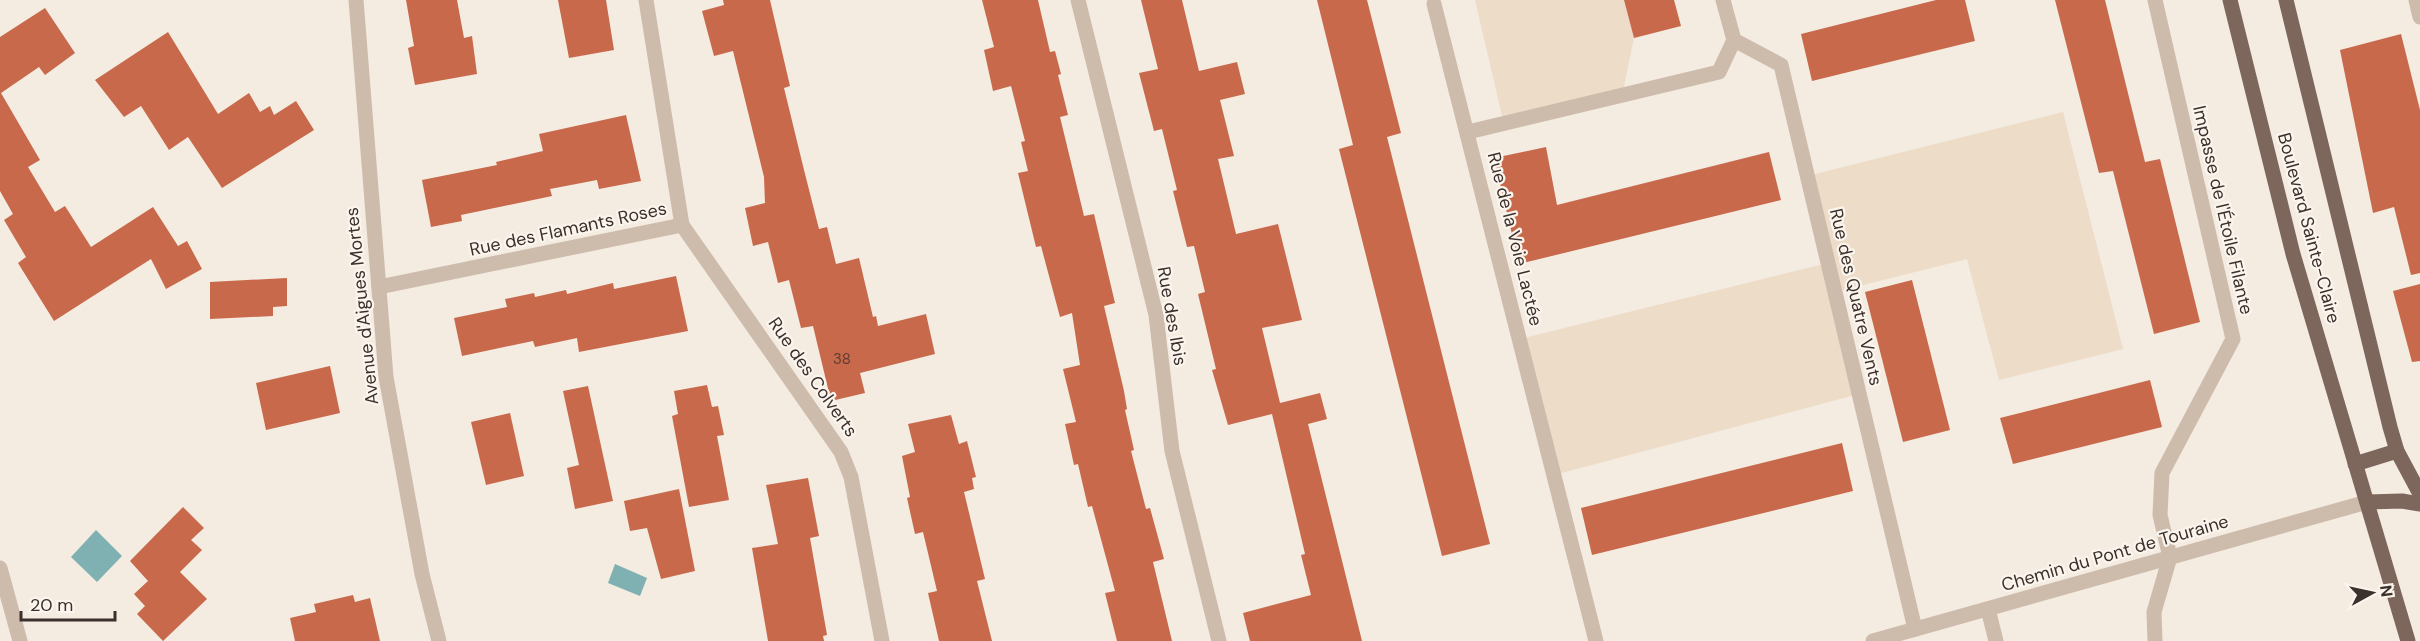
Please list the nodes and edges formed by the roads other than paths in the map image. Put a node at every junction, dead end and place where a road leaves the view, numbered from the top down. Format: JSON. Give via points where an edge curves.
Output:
{"nodes":[{"id":1,"x":356,"y":0,"type":"edge"},
{"id":2,"x":646,"y":0,"type":"edge"},
{"id":3,"x":1078,"y":0,"type":"edge"},
{"id":4,"x":1723,"y":0,"type":"edge"},
{"id":5,"x":2155,"y":0,"type":"edge"},
{"id":6,"x":2230,"y":0,"type":"edge"},
{"id":7,"x":2286,"y":0,"type":"edge"},
{"id":8,"x":2416,"y":0,"type":"edge"},
{"id":9,"x":1434,"y":4,"type":"dead end"},
{"id":10,"x":2420,"y":17,"type":"edge"},
{"id":11,"x":1734,"y":40,"type":"junction"},
{"id":12,"x":1468,"y":132,"type":"junction"},
{"id":13,"x":682,"y":225,"type":"junction"},
{"id":14,"x":379,"y":288,"type":"junction"},
{"id":15,"x":2397,"y":451,"type":"junction"},
{"id":16,"x":2355,"y":464,"type":"junction"},
{"id":17,"x":2420,"y":494,"type":"edge"},
{"id":18,"x":2367,"y":502,"type":"junction"},
{"id":19,"x":2420,"y":504,"type":"edge"},
{"id":20,"x":2170,"y":557,"type":"junction"},
{"id":21,"x":0,"y":568,"type":"edge"},
{"id":22,"x":1988,"y":609,"type":"junction"},
{"id":23,"x":1915,"y":629,"type":"junction"},
{"id":24,"x":20,"y":641,"type":"edge"},
{"id":25,"x":439,"y":641,"type":"edge"},
{"id":26,"x":882,"y":641,"type":"edge"},
{"id":27,"x":1219,"y":641,"type":"edge"},
{"id":28,"x":1596,"y":641,"type":"edge"},
{"id":29,"x":1873,"y":641,"type":"edge"},
{"id":30,"x":1995,"y":641,"type":"edge"},
{"id":31,"x":2156,"y":641,"type":"edge"},
{"id":32,"x":2408,"y":641,"type":"edge"}],
"edges":[{"from":1,"to":14,"type":"street","name":"Avenue d'Aigues Mortes"},
{"from":2,"to":13,"type":"street","name":"Rue des Flamants Roses"},
{"from":3,"to":27,"type":"street","name":"Rue des Ibis","via":[[1156,315],[1172,451]]},
{"from":4,"to":11,"type":"street"},
{"from":5,"to":20,"type":"street","name":"Impasse de l'Étoile Filante","via":[[2233,339],[2162,473],[2160,515]]},
{"from":6,"to":16,"type":"main road","name":"Boulevard Sainte-Claire","via":[[2294,254]]},
{"from":7,"to":15,"type":"main road","name":"Boulevard Sainte-Claire"},
{"from":8,"to":10,"type":"street"},
{"from":9,"to":12,"type":"street"},
{"from":11,"to":12,"type":"street","name":"Rue de la Voie Lactée","via":[[1719,72]]},
{"from":11,"to":23,"type":"street","name":"Rue des Quatre Vents","via":[[1781,65]]},
{"from":12,"to":28,"type":"street","name":"Rue de la Voie Lactée"},
{"from":13,"to":14,"type":"street","name":"Rue des Flamants Roses"},
{"from":13,"to":26,"type":"street","name":"Rue des Colverts","via":[[842,452],[851,477]]},
{"from":14,"to":25,"type":"street","name":"Avenue d'Aigues Mortes","via":[[386,377],[422,574]]},
{"from":15,"to":16,"type":"main road"},
{"from":15,"to":17,"type":"main road","name":"Boulevard Sainte-Claire"},
{"from":16,"to":18,"type":"main road","name":"Boulevard Sainte-Claire"},
{"from":18,"to":19,"type":"main road"},
{"from":18,"to":20,"type":"street","name":"Chemin du Pont de Touraine"},
{"from":18,"to":32,"type":"main road","name":"Boulevard Sainte-Claire"},
{"from":20,"to":22,"type":"street","name":"Chemin du Pont de Touraine"},
{"from":20,"to":31,"type":"street","via":[[2154,612]]},
{"from":21,"to":24,"type":"street"},
{"from":22,"to":23,"type":"street","name":"Chemin du Pont de Touraine"},
{"from":22,"to":30,"type":"street"},
{"from":23,"to":29,"type":"street","name":"Chemin du Pont de Touraine"}]}
